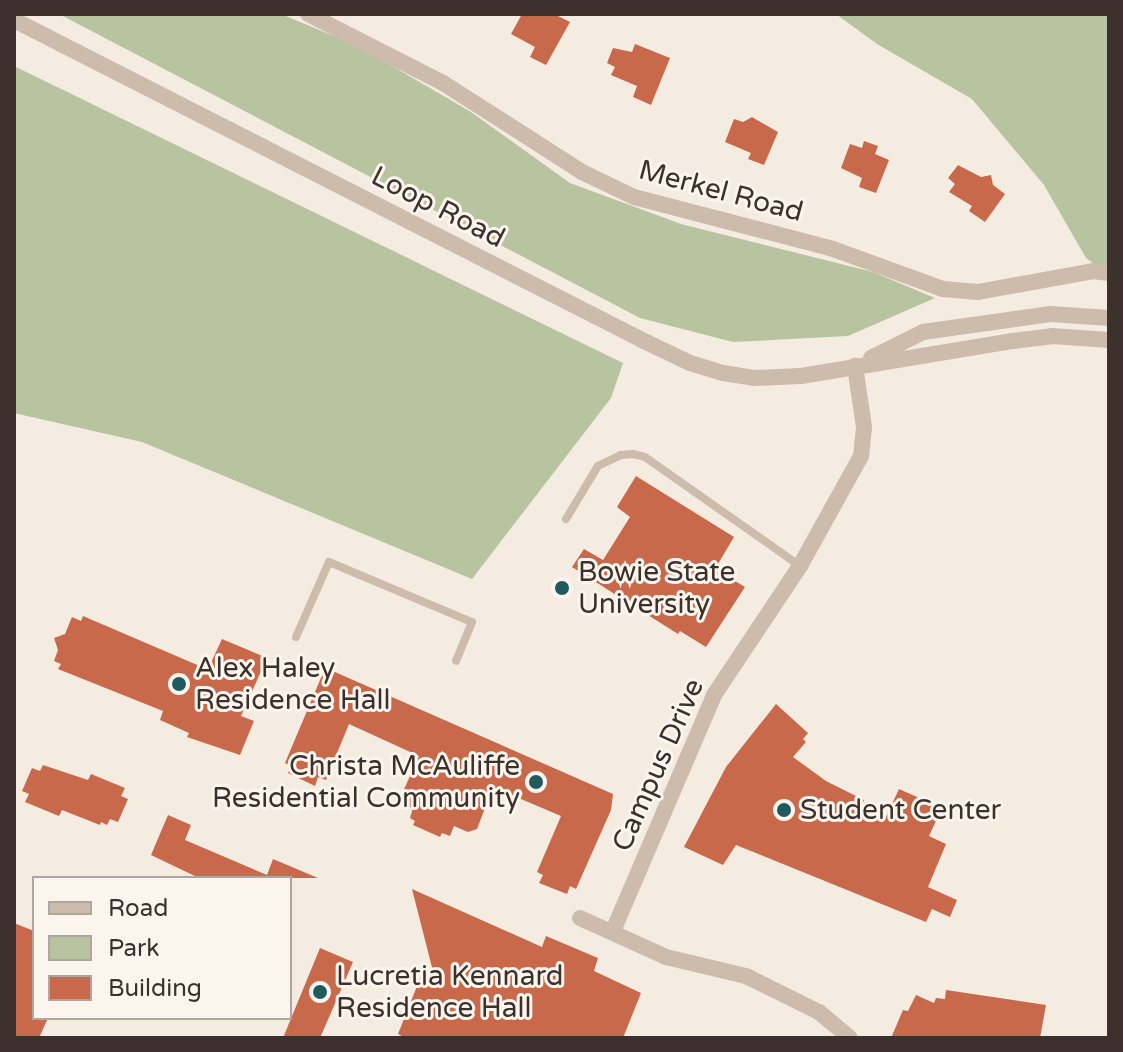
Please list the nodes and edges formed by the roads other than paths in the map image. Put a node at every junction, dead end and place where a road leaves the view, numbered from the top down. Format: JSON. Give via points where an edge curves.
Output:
{"nodes":[{"id":1,"x":308,"y":14,"type":"edge"},
{"id":2,"x":14,"y":20,"type":"edge"},
{"id":3,"x":1109,"y":273,"type":"edge"},
{"id":4,"x":1109,"y":318,"type":"edge"},
{"id":5,"x":1109,"y":340,"type":"edge"},
{"id":6,"x":855,"y":366,"type":"junction"},
{"id":7,"x":566,"y":519,"type":"dead end"},
{"id":8,"x":800,"y":566,"type":"junction"},
{"id":9,"x":296,"y":637,"type":"dead end"},
{"id":10,"x":456,"y":661,"type":"dead end"},
{"id":11,"x":580,"y":918,"type":"dead end"},
{"id":12,"x":613,"y":931,"type":"junction"},
{"id":13,"x":850,"y":1038,"type":"edge"}],
"edges":[{"from":1,"to":3,"type":"street","name":"Merkel Road","via":[[443,83],[582,172],[634,197],[833,249],[943,289],[978,292],[1093,271]]},
{"from":2,"to":6,"type":"street","name":"Loop Road","via":[[690,363],[754,378]]},
{"from":4,"to":6,"type":"street","name":"Loop Road","via":[[1051,314],[923,332]]},
{"from":5,"to":6,"type":"street","name":"Loop Road","via":[[1052,336]]},
{"from":6,"to":8,"type":"street","name":"Campus Drive","via":[[864,427],[861,456]]},
{"from":7,"to":8,"type":"lane","via":[[598,466],[633,454],[645,457]]},
{"from":8,"to":12,"type":"street","name":"Campus Drive","via":[[714,695]]},
{"from":9,"to":10,"type":"lane","via":[[329,562],[472,622]]},
{"from":11,"to":12,"type":"street"},
{"from":12,"to":13,"type":"street","via":[[666,957],[746,976],[819,1012]]}]}
